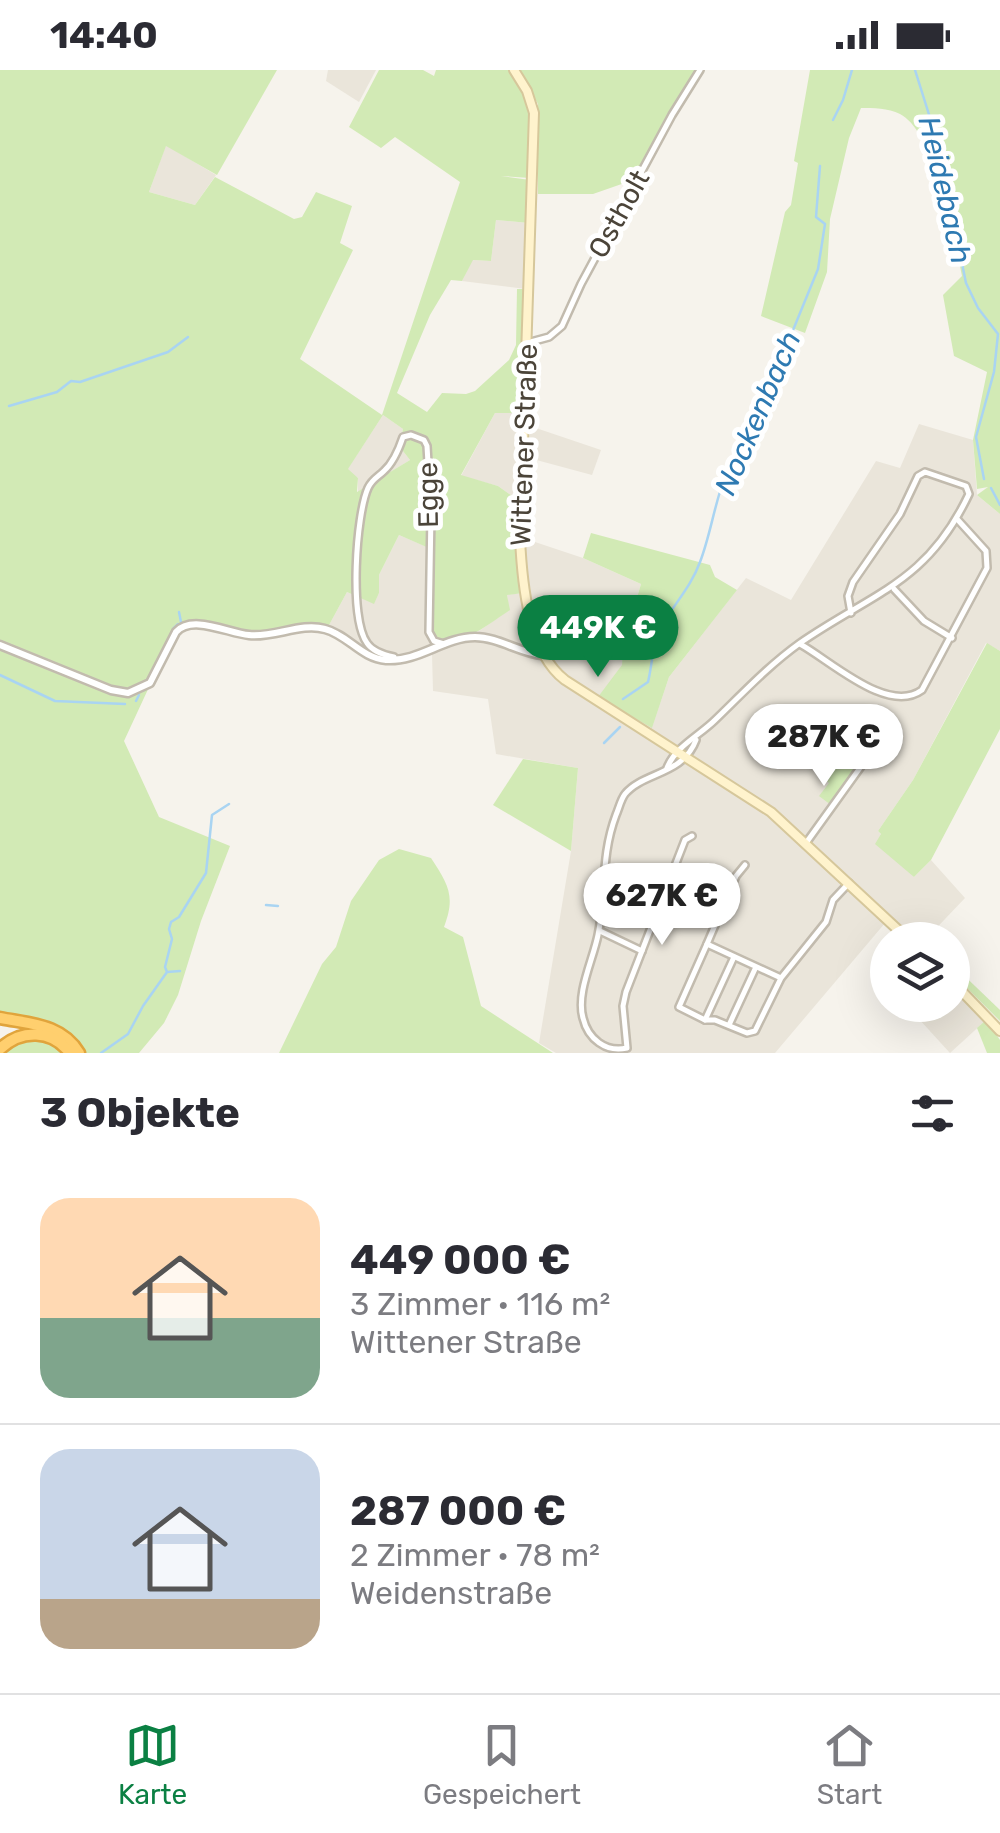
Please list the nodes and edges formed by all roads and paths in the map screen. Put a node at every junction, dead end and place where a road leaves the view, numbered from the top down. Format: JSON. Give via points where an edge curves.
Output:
{"nodes":[{"id":1,"x":514,"y":70,"type":"edge"},
{"id":2,"x":700,"y":70,"type":"edge"},
{"id":3,"x":528,"y":343,"type":"junction"},
{"id":4,"x":957,"y":519,"type":"junction"},
{"id":5,"x":894,"y":588,"type":"junction"},
{"id":6,"x":851,"y":612,"type":"junction"},
{"id":7,"x":952,"y":638,"type":"junction"},
{"id":8,"x":449,"y":644,"type":"junction"},
{"id":9,"x":800,"y":644,"type":"junction"},
{"id":10,"x":0,"y":645,"type":"edge"},
{"id":11,"x":542,"y":655,"type":"junction"},
{"id":12,"x":407,"y":658,"type":"junction"},
{"id":13,"x":683,"y":754,"type":"junction"},
{"id":14,"x":870,"y":754,"type":"dead end"},
{"id":15,"x":692,"y":836,"type":"dead end"},
{"id":16,"x":806,"y":843,"type":"junction"},
{"id":17,"x":745,"y":865,"type":"dead end"},
{"id":18,"x":848,"y":883,"type":"junction"},
{"id":19,"x":890,"y":922,"type":"edge"},
{"id":20,"x":599,"y":930,"type":"junction"},
{"id":21,"x":707,"y":944,"type":"junction"},
{"id":22,"x":642,"y":952,"type":"junction"},
{"id":23,"x":734,"y":956,"type":"junction"},
{"id":24,"x":755,"y":969,"type":"junction"},
{"id":25,"x":781,"y":978,"type":"junction"},
{"id":26,"x":970,"y":1000,"type":"edge"},
{"id":27,"x":0,"y":1018,"type":"edge"},
{"id":28,"x":705,"y":1020,"type":"junction"},
{"id":29,"x":729,"y":1025,"type":"junction"},
{"id":30,"x":1000,"y":1031,"type":"edge"},
{"id":31,"x":0,"y":1049,"type":"edge"},
{"id":32,"x":70,"y":1053,"type":"edge"},
{"id":33,"x":79,"y":1053,"type":"edge"}],
"edges":[{"from":1,"to":3,"type":"main road","name":"Wittener Straße","via":[[534,114]]},
{"from":2,"to":3,"type":"street","name":"Ostholt","via":[[562,326]]},
{"from":3,"to":11,"type":"main road","name":"Wittener Straße","via":[[520,544]]},
{"from":4,"to":5,"type":"street"},
{"from":4,"to":6,"type":"street","via":[[970,490],[921,472],[853,582]]},
{"from":4,"to":7,"type":"street","via":[[988,561]]},
{"from":5,"to":6,"type":"street"},
{"from":5,"to":7,"type":"street","via":[[924,621]]},
{"from":6,"to":9,"type":"street"},
{"from":7,"to":9,"type":"street","via":[[930,681],[906,698],[889,698]]},
{"from":8,"to":11,"type":"street","via":[[481,637]]},
{"from":8,"to":12,"type":"street"},
{"from":8,"to":12,"type":"street","name":"Egge","via":[[434,641],[429,632],[427,446],[403,436],[366,494],[356,584],[366,641],[378,653]]},
{"from":9,"to":13,"type":"street","via":[[750,684]]},
{"from":10,"to":12,"type":"street","via":[[128,692],[150,683],[176,632],[192,623],[267,636],[327,629],[364,654]]},
{"from":11,"to":13,"type":"main road","via":[[565,680]]},
{"from":13,"to":16,"type":"main road","via":[[759,802]]},
{"from":13,"to":20,"type":"street","via":[[622,798],[603,864]]},
{"from":14,"to":16,"type":"street"},
{"from":15,"to":22,"type":"street"},
{"from":16,"to":18,"type":"main road"},
{"from":17,"to":21,"type":"street"},
{"from":18,"to":19,"type":"main road"},
{"from":18,"to":25,"type":"street"},
{"from":20,"to":22,"type":"street"},
{"from":20,"to":22,"type":"street","via":[[583,1019],[595,1041],[616,1050],[628,1048],[623,1006]]},
{"from":21,"to":23,"type":"street"},
{"from":21,"to":28,"type":"street","via":[[679,1007]]},
{"from":23,"to":24,"type":"street"},
{"from":23,"to":28,"type":"street"},
{"from":24,"to":25,"type":"street"},
{"from":24,"to":29,"type":"street"},
{"from":25,"to":29,"type":"street","via":[[754,1031]]},
{"from":26,"to":30,"type":"main road"},
{"from":27,"to":33,"type":"highway","via":[[56,1030]]},
{"from":28,"to":29,"type":"street"},
{"from":31,"to":32,"type":"highway","via":[[31,1034],[59,1041]]}]}
